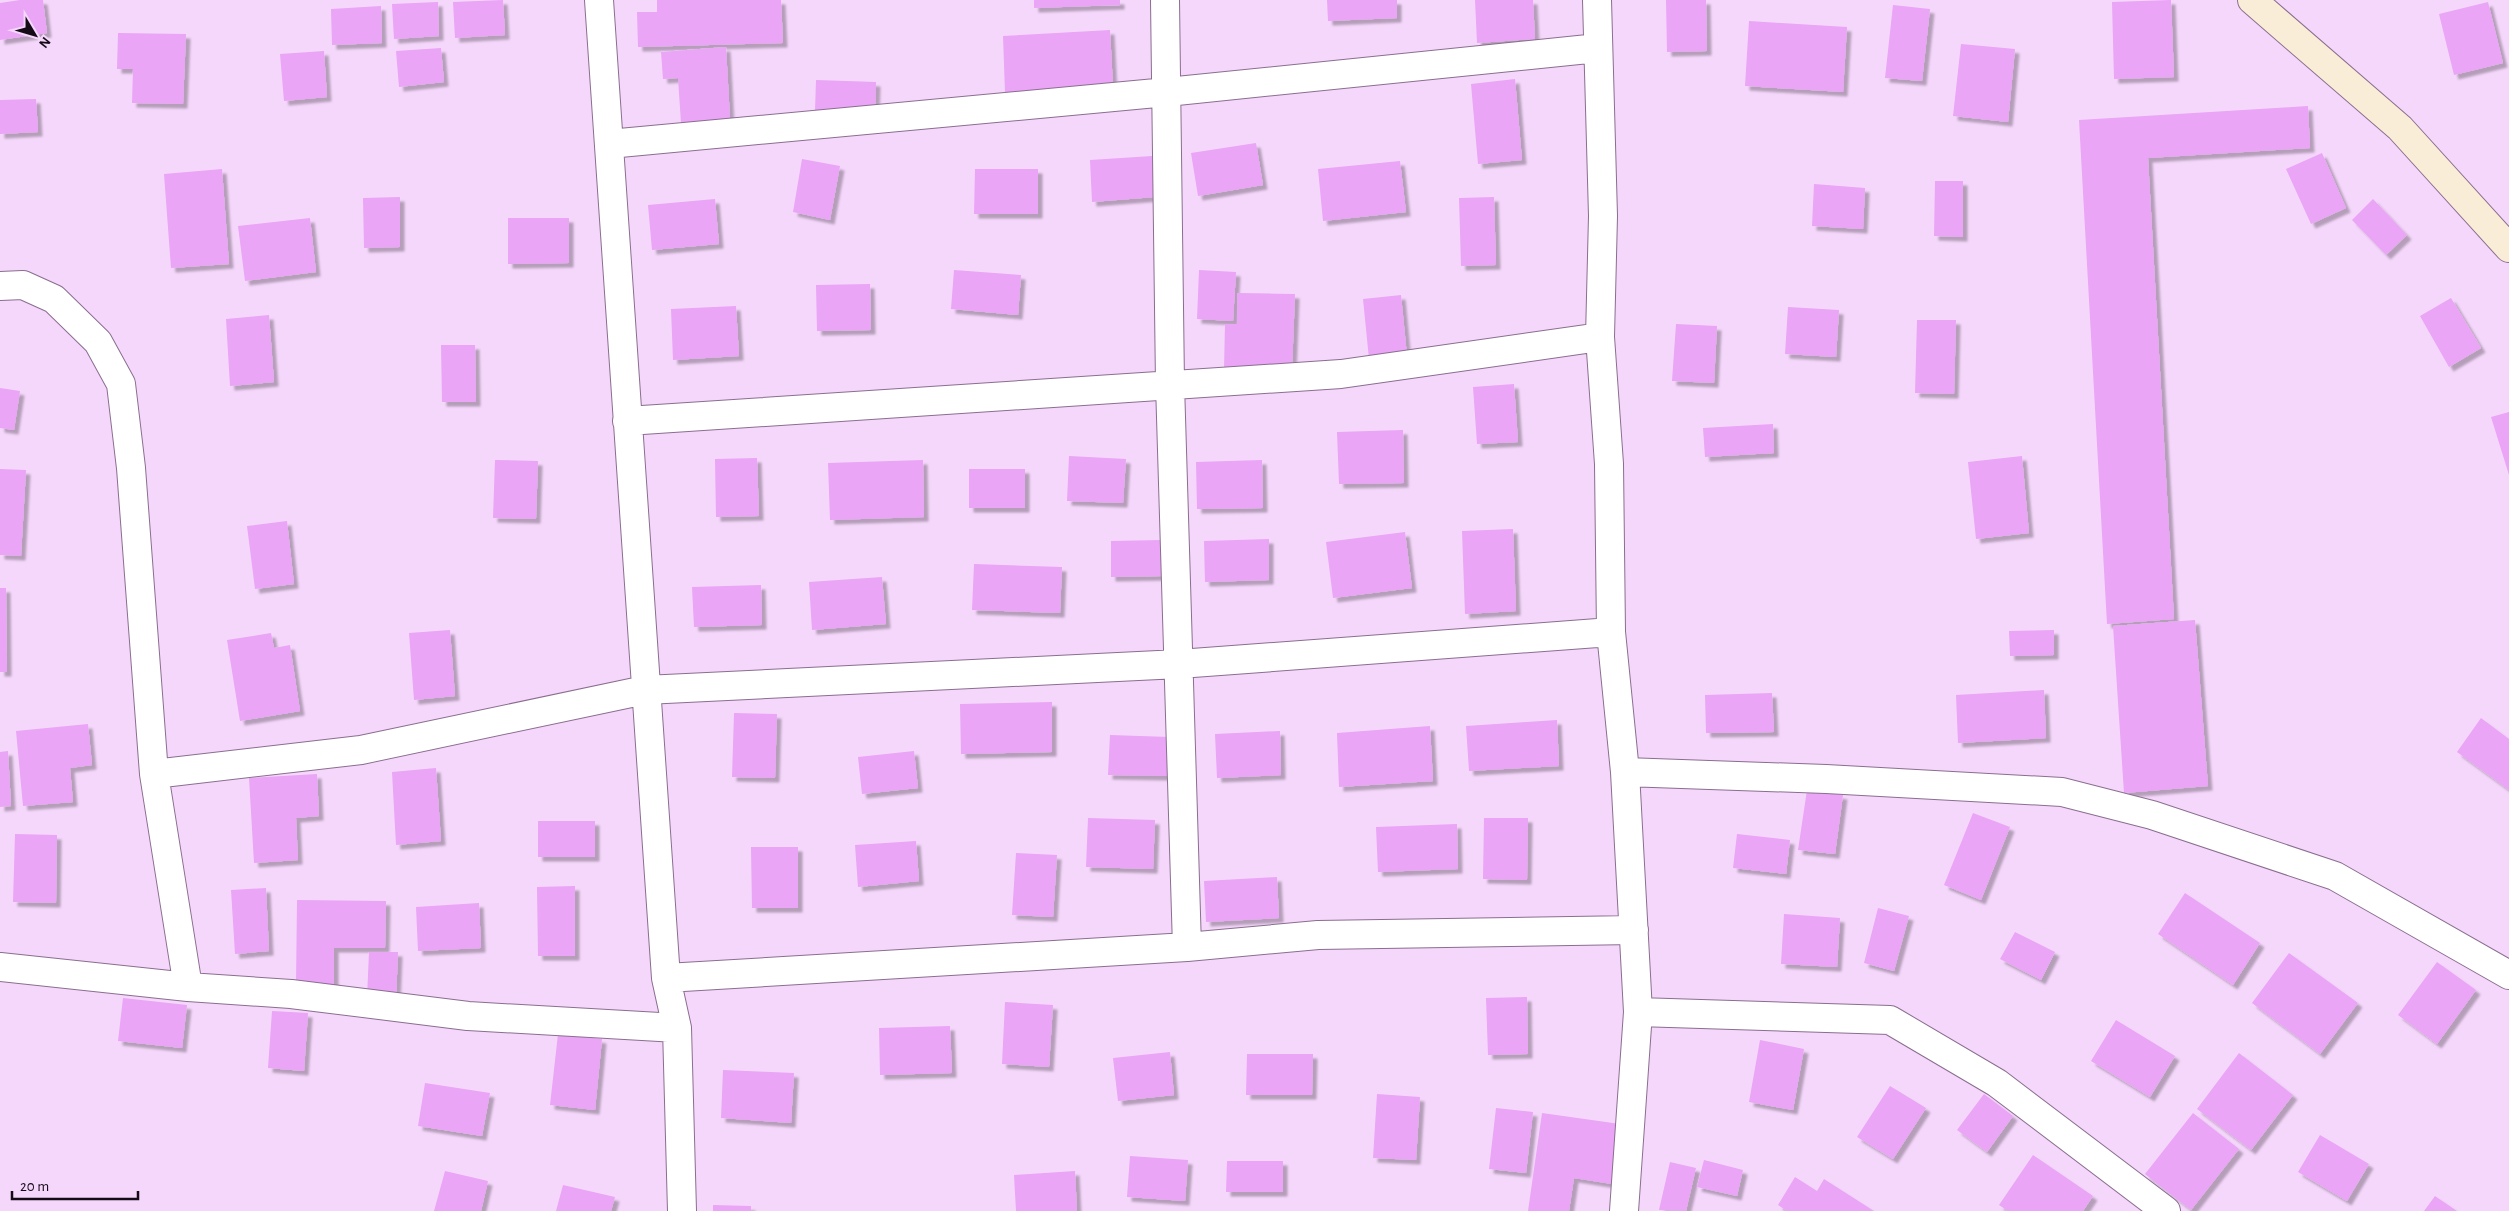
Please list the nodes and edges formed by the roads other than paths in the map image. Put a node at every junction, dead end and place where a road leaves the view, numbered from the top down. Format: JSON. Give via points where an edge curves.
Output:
{"nodes":[{"id":1,"x":599,"y":0,"type":"edge"},
{"id":2,"x":1165,"y":0,"type":"edge"},
{"id":3,"x":1597,"y":0,"type":"edge"},
{"id":4,"x":2252,"y":0,"type":"edge"},
{"id":5,"x":1598,"y":48,"type":"junction"},
{"id":6,"x":1167,"y":92,"type":"junction"},
{"id":7,"x":609,"y":144,"type":"junction"},
{"id":8,"x":2509,"y":248,"type":"edge"},
{"id":9,"x":0,"y":286,"type":"edge"},
{"id":10,"x":1600,"y":337,"type":"junction"},
{"id":11,"x":1170,"y":384,"type":"junction"},
{"id":12,"x":626,"y":421,"type":"junction"},
{"id":13,"x":1610,"y":632,"type":"junction"},
{"id":14,"x":1179,"y":664,"type":"junction"},
{"id":15,"x":645,"y":690,"type":"junction"},
{"id":16,"x":1624,"y":772,"type":"junction"},
{"id":17,"x":154,"y":774,"type":"junction"},
{"id":18,"x":1634,"y":930,"type":"junction"},
{"id":19,"x":1187,"y":948,"type":"junction"},
{"id":20,"x":0,"y":967,"type":"edge"},
{"id":21,"x":2509,"y":975,"type":"edge"},
{"id":22,"x":666,"y":978,"type":"junction"},
{"id":23,"x":188,"y":986,"type":"junction"},
{"id":24,"x":1638,"y":1012,"type":"junction"},
{"id":25,"x":677,"y":1028,"type":"junction"},
{"id":26,"x":1630,"y":1208,"type":"edge"},
{"id":27,"x":682,"y":1211,"type":"edge"},
{"id":28,"x":2166,"y":1211,"type":"edge"}],
"edges":[{"from":1,"to":7,"type":"street"},
{"from":2,"to":6,"type":"street"},
{"from":3,"to":5,"type":"street"},
{"from":4,"to":8,"type":"street","via":[[2400,128]]},
{"from":5,"to":6,"type":"street"},
{"from":5,"to":10,"type":"street","via":[[1603,216]]},
{"from":6,"to":7,"type":"street"},
{"from":6,"to":11,"type":"street"},
{"from":7,"to":12,"type":"street"},
{"from":9,"to":17,"type":"street","via":[[24,285],[54,300],[98,342],[120,384],[131,468]]},
{"from":10,"to":11,"type":"street","via":[[1341,374]]},
{"from":10,"to":13,"type":"street","via":[[1609,464]]},
{"from":11,"to":12,"type":"street"},
{"from":11,"to":14,"type":"street"},
{"from":12,"to":15,"type":"street"},
{"from":13,"to":14,"type":"street"},
{"from":13,"to":16,"type":"street"},
{"from":14,"to":15,"type":"street"},
{"from":14,"to":19,"type":"street"},
{"from":15,"to":17,"type":"street","via":[[360,750]]},
{"from":15,"to":22,"type":"street"},
{"from":16,"to":18,"type":"street"},
{"from":16,"to":21,"type":"street","via":[[2062,792],[2152,815],[2335,876]]},
{"from":17,"to":23,"type":"street"},
{"from":18,"to":19,"type":"street","via":[[1318,935]]},
{"from":18,"to":24,"type":"street"},
{"from":19,"to":22,"type":"street"},
{"from":20,"to":23,"type":"street"},
{"from":22,"to":25,"type":"street"},
{"from":23,"to":25,"type":"street","via":[[291,994],[468,1016]]},
{"from":24,"to":26,"type":"street"},
{"from":24,"to":28,"type":"street","via":[[1890,1020],[1997,1083]]},
{"from":25,"to":27,"type":"street"}]}
